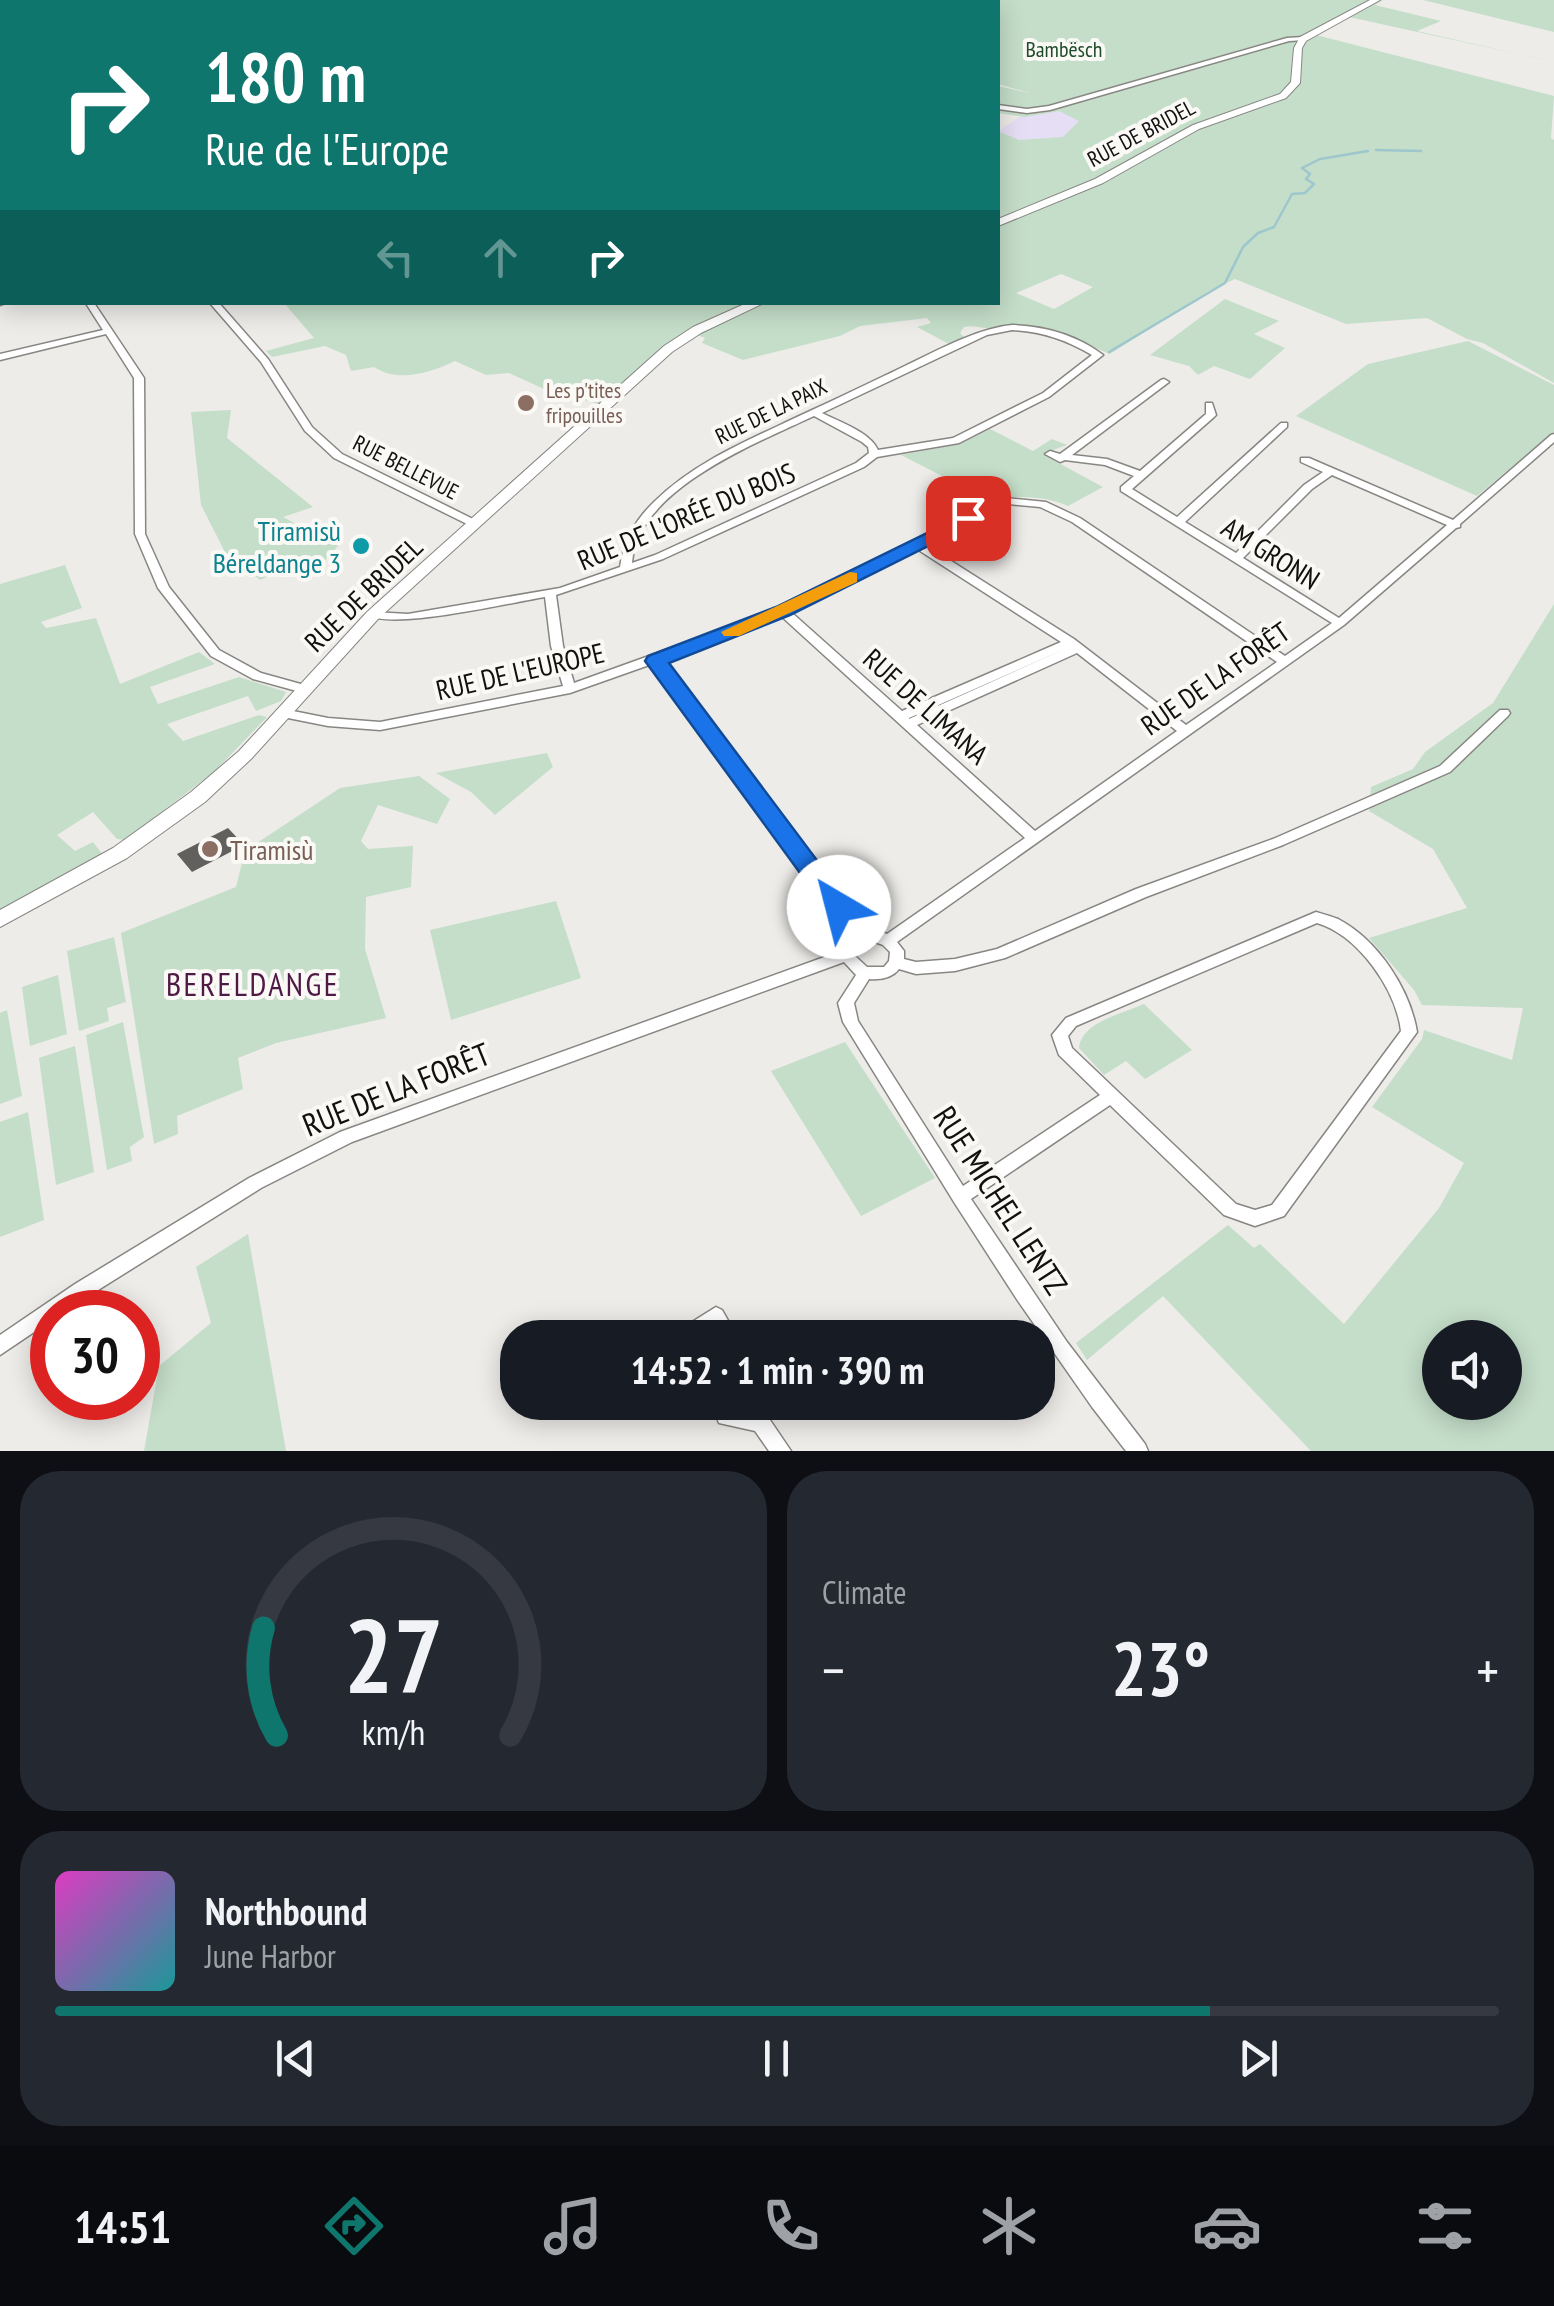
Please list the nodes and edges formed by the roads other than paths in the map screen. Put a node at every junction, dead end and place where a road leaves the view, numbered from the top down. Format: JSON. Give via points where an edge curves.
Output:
{"nodes":[{"id":1,"x":1376,"y":0,"type":"edge"},
{"id":2,"x":1304,"y":38,"type":"junction"},
{"id":3,"x":1000,"y":108,"type":"edge"},
{"id":4,"x":1000,"y":222,"type":"edge"},
{"id":5,"x":91,"y":305,"type":"edge"},
{"id":6,"x":216,"y":305,"type":"edge"},
{"id":7,"x":753,"y":305,"type":"edge"},
{"id":8,"x":108,"y":331,"type":"junction"},
{"id":9,"x":0,"y":356,"type":"edge"},
{"id":10,"x":1164,"y":382,"type":"dead end"},
{"id":11,"x":1209,"y":405,"type":"dead end"},
{"id":12,"x":814,"y":412,"type":"junction"},
{"id":13,"x":1284,"y":425,"type":"dead end"},
{"id":14,"x":1554,"y":436,"type":"edge"},
{"id":15,"x":874,"y":454,"type":"junction"},
{"id":16,"x":1305,"y":460,"type":"dead end"},
{"id":17,"x":1328,"y":473,"type":"junction"},
{"id":18,"x":1142,"y":475,"type":"junction"},
{"id":19,"x":1178,"y":522,"type":"junction"},
{"id":20,"x":473,"y":523,"type":"junction"},
{"id":21,"x":1456,"y":526,"type":"junction"},
{"id":22,"x":916,"y":544,"type":"junction"},
{"id":23,"x":1237,"y":558,"type":"junction"},
{"id":24,"x":625,"y":570,"type":"junction"},
{"id":25,"x":550,"y":594,"type":"junction"},
{"id":26,"x":783,"y":611,"type":"junction"},
{"id":27,"x":373,"y":616,"type":"junction"},
{"id":28,"x":1340,"y":623,"type":"junction"},
{"id":29,"x":1074,"y":646,"type":"junction"},
{"id":30,"x":656,"y":661,"type":"junction"},
{"id":31,"x":1286,"y":662,"type":"junction"},
{"id":32,"x":304,"y":689,"type":"junction"},
{"id":33,"x":570,"y":689,"type":"junction"},
{"id":34,"x":283,"y":713,"type":"junction"},
{"id":35,"x":1504,"y":714,"type":"dead end"},
{"id":36,"x":904,"y":720,"type":"junction"},
{"id":37,"x":1186,"y":732,"type":"junction"},
{"id":38,"x":1034,"y":839,"type":"junction"},
{"id":39,"x":0,"y":918,"type":"edge"},
{"id":40,"x":862,"y":938,"type":"junction"},
{"id":41,"x":888,"y":941,"type":"junction"},
{"id":42,"x":847,"y":955,"type":"junction"},
{"id":43,"x":896,"y":963,"type":"junction"},
{"id":44,"x":865,"y":974,"type":"junction"},
{"id":45,"x":1111,"y":1096,"type":"junction"},
{"id":46,"x":960,"y":1196,"type":"junction"},
{"id":47,"x":0,"y":1346,"type":"edge"},
{"id":48,"x":766,"y":1420,"type":"edge"},
{"id":49,"x":781,"y":1451,"type":"edge"},
{"id":50,"x":1138,"y":1451,"type":"edge"}],
"edges":[{"from":1,"to":2,"type":"main road"},
{"from":2,"to":3,"type":"street","via":[[1042,110]]},
{"from":2,"to":4,"type":"main road","name":"RUE DE BRIDEL","via":[[1295,83],[1283,96],[1196,126],[1099,181]]},
{"from":5,"to":8,"type":"street"},
{"from":6,"to":20,"type":"street","name":"RUE BELLEVUE","via":[[265,360],[308,429],[338,456]]},
{"from":7,"to":20,"type":"main road","name":"RUE DE BRIDEL","via":[[668,349]]},
{"from":8,"to":9,"type":"street"},
{"from":8,"to":32,"type":"street","via":[[138,378],[138,513],[148,558],[214,654]]},
{"from":10,"to":18,"type":"street","via":[[1055,455],[1108,462]]},
{"from":11,"to":18,"type":"street","via":[[1211,415]]},
{"from":12,"to":15,"type":"street","via":[[866,440]]},
{"from":12,"to":15,"type":"street","name":"RUE DE LA PAIX","via":[[998,328],[1042,331],[1093,351],[1097,359],[956,441]]},
{"from":12,"to":24,"type":"street","name":"RUE DE LA PAIX","via":[[726,454],[677,487],[634,534]]},
{"from":13,"to":19,"type":"street","name":"AM GRONN"},
{"from":14,"to":21,"type":"street","name":"RUE DE LA FORÊT"},
{"from":15,"to":24,"type":"street","name":"RUE DE L'ORÉE DU BOIS"},
{"from":16,"to":17,"type":"street"},
{"from":17,"to":21,"type":"street"},
{"from":17,"to":23,"type":"street"},
{"from":18,"to":19,"type":"street","name":"AM GRONN","via":[[1126,489]]},
{"from":19,"to":23,"type":"street","name":"AM GRONN"},
{"from":20,"to":27,"type":"main road","name":"RUE DE BRIDEL"},
{"from":21,"to":28,"type":"street","name":"RUE DE LA FORÊT"},
{"from":22,"to":26,"type":"street","name":"RUE DE L'EUROPE"},
{"from":22,"to":29,"type":"street"},
{"from":22,"to":31,"type":"street","name":"RUE DE L'EUROPE","via":[[993,506],[1042,504],[1118,547]]},
{"from":23,"to":28,"type":"street","name":"AM GRONN"},
{"from":24,"to":25,"type":"street","name":"RUE DE L'ORÉE DU BOIS"},
{"from":25,"to":27,"type":"street","name":"RUE DE L'ORÉE DU BOIS","via":[[408,617]]},
{"from":25,"to":33,"type":"street"},
{"from":26,"to":30,"type":"street","name":"RUE DE L'EUROPE"},
{"from":26,"to":36,"type":"street","name":"RUE DE LIMANA"},
{"from":27,"to":32,"type":"main road","name":"RUE DE BRIDEL"},
{"from":28,"to":31,"type":"street","name":"RUE DE LA FORÊT"},
{"from":29,"to":36,"type":"street"},
{"from":29,"to":37,"type":"street"},
{"from":30,"to":33,"type":"street","name":"RUE DE L'EUROPE"},
{"from":30,"to":40,"type":"street"},
{"from":31,"to":37,"type":"street","name":"RUE DE LA FORÊT"},
{"from":32,"to":34,"type":"main road","name":"RUE DE BRIDEL"},
{"from":33,"to":34,"type":"street","name":"RUE DE L'EUROPE","via":[[380,726]]},
{"from":34,"to":39,"type":"main road","name":"RUE DE BRIDEL","via":[[159,828]]},
{"from":35,"to":43,"type":"street","via":[[1445,769],[1278,842],[1000,954],[916,968]]},
{"from":36,"to":38,"type":"street","name":"RUE DE LIMANA"},
{"from":37,"to":38,"type":"street","name":"RUE DE LA FORÊT"},
{"from":38,"to":41,"type":"street","name":"RUE DE LA FORÊT"},
{"from":40,"to":41,"type":"street"},
{"from":40,"to":42,"type":"street"},
{"from":41,"to":43,"type":"street","via":[[897,951]]},
{"from":42,"to":44,"type":"street"},
{"from":42,"to":47,"type":"street","name":"RUE DE LA FORÊT","via":[[346,1138],[255,1184]]},
{"from":43,"to":44,"type":"street","via":[[889,971]]},
{"from":44,"to":46,"type":"street","name":"RUE MICHEL LENTZ","via":[[846,1003],[852,1022]]},
{"from":45,"to":45,"type":"street","via":[[1065,1051],[1060,1035],[1071,1022],[1306,920],[1328,918],[1347,928],[1409,1013],[1409,1032],[1278,1211],[1255,1218],[1230,1210]]},
{"from":45,"to":46,"type":"street"},
{"from":46,"to":50,"type":"street","name":"RUE MICHEL LENTZ"},
{"from":48,"to":49,"type":"street"}]}
